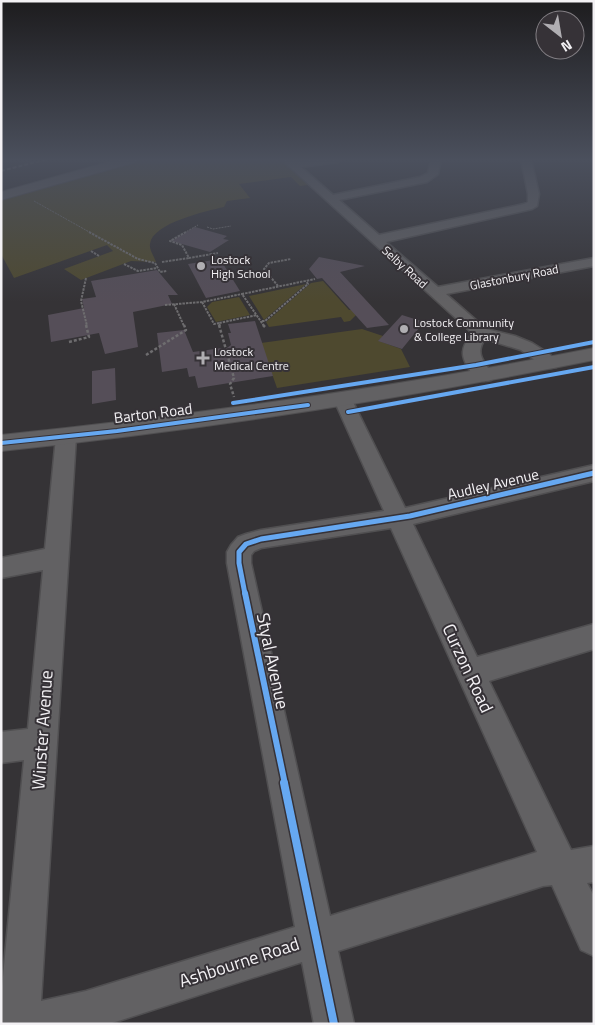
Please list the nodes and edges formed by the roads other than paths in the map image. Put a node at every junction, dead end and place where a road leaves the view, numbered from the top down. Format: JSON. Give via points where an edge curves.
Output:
{"nodes":[{"id":1,"x":339,"y":207,"type":"edge"},
{"id":2,"x":528,"y":207,"type":"edge"},
{"id":3,"x":376,"y":240,"type":"junction"},
{"id":4,"x":594,"y":262,"type":"edge"},
{"id":5,"x":434,"y":292,"type":"junction"},
{"id":6,"x":481,"y":333,"type":"junction"},
{"id":7,"x":594,"y":354,"type":"edge"},
{"id":8,"x":550,"y":363,"type":"junction"},
{"id":9,"x":485,"y":376,"type":"junction"},
{"id":10,"x":343,"y":400,"type":"junction"},
{"id":11,"x":66,"y":437,"type":"junction"},
{"id":12,"x":1,"y":443,"type":"edge"},
{"id":13,"x":594,"y":473,"type":"edge"},
{"id":14,"x":398,"y":518,"type":"junction"},
{"id":15,"x":55,"y":557,"type":"junction"},
{"id":16,"x":1,"y":568,"type":"edge"},
{"id":17,"x":594,"y":636,"type":"edge"},
{"id":18,"x":470,"y":672,"type":"junction"},
{"id":19,"x":41,"y":742,"type":"junction"},
{"id":20,"x":1,"y":748,"type":"edge"},
{"id":21,"x":578,"y":866,"type":"edge"},
{"id":22,"x":594,"y":936,"type":"edge"},
{"id":23,"x":316,"y":938,"type":"junction"},
{"id":24,"x":19,"y":1024,"type":"edge"},
{"id":25,"x":30,"y":1024,"type":"edge"},
{"id":26,"x":334,"y":1024,"type":"edge"}],
"edges":[{"from":1,"to":3,"type":"street","name":"Selby Road"},
{"from":2,"to":3,"type":"street"},
{"from":3,"to":5,"type":"street","name":"Selby Road"},
{"from":4,"to":5,"type":"street","name":"Glastonbury Road"},
{"from":5,"to":6,"type":"street","name":"Selby Road"},
{"from":6,"to":8,"type":"street","name":"Selby Road","via":[[522,343]]},
{"from":6,"to":9,"type":"street","via":[[470,350],[473,361]]},
{"from":7,"to":8,"type":"street","name":"Barton Road"},
{"from":8,"to":9,"type":"street","name":"Barton Road"},
{"from":9,"to":10,"type":"street","name":"Barton Road"},
{"from":10,"to":11,"type":"street","name":"Barton Road"},
{"from":10,"to":14,"type":"street","name":"Curzon Road"},
{"from":11,"to":12,"type":"street","name":"Barton Road"},
{"from":11,"to":15,"type":"street","name":"Winster Avenue"},
{"from":13,"to":14,"type":"street","name":"Audley Avenue"},
{"from":14,"to":18,"type":"street","name":"Curzon Road"},
{"from":14,"to":23,"type":"street","name":"Styal Avenue","via":[[261,539],[246,544],[239,552]]},
{"from":15,"to":16,"type":"street"},
{"from":15,"to":19,"type":"street","name":"Winster Avenue"},
{"from":17,"to":18,"type":"street"},
{"from":18,"to":21,"type":"street","name":"Curzon Road"},
{"from":19,"to":20,"type":"street"},
{"from":19,"to":24,"type":"street","name":"Winster Avenue"},
{"from":21,"to":22,"type":"street","name":"Curzon Road"},
{"from":21,"to":23,"type":"street","name":"Ashbourne Road","via":[[543,868]]},
{"from":23,"to":25,"type":"street","name":"Ashbourne Road","via":[[86,1011]]},
{"from":23,"to":26,"type":"street"}]}
